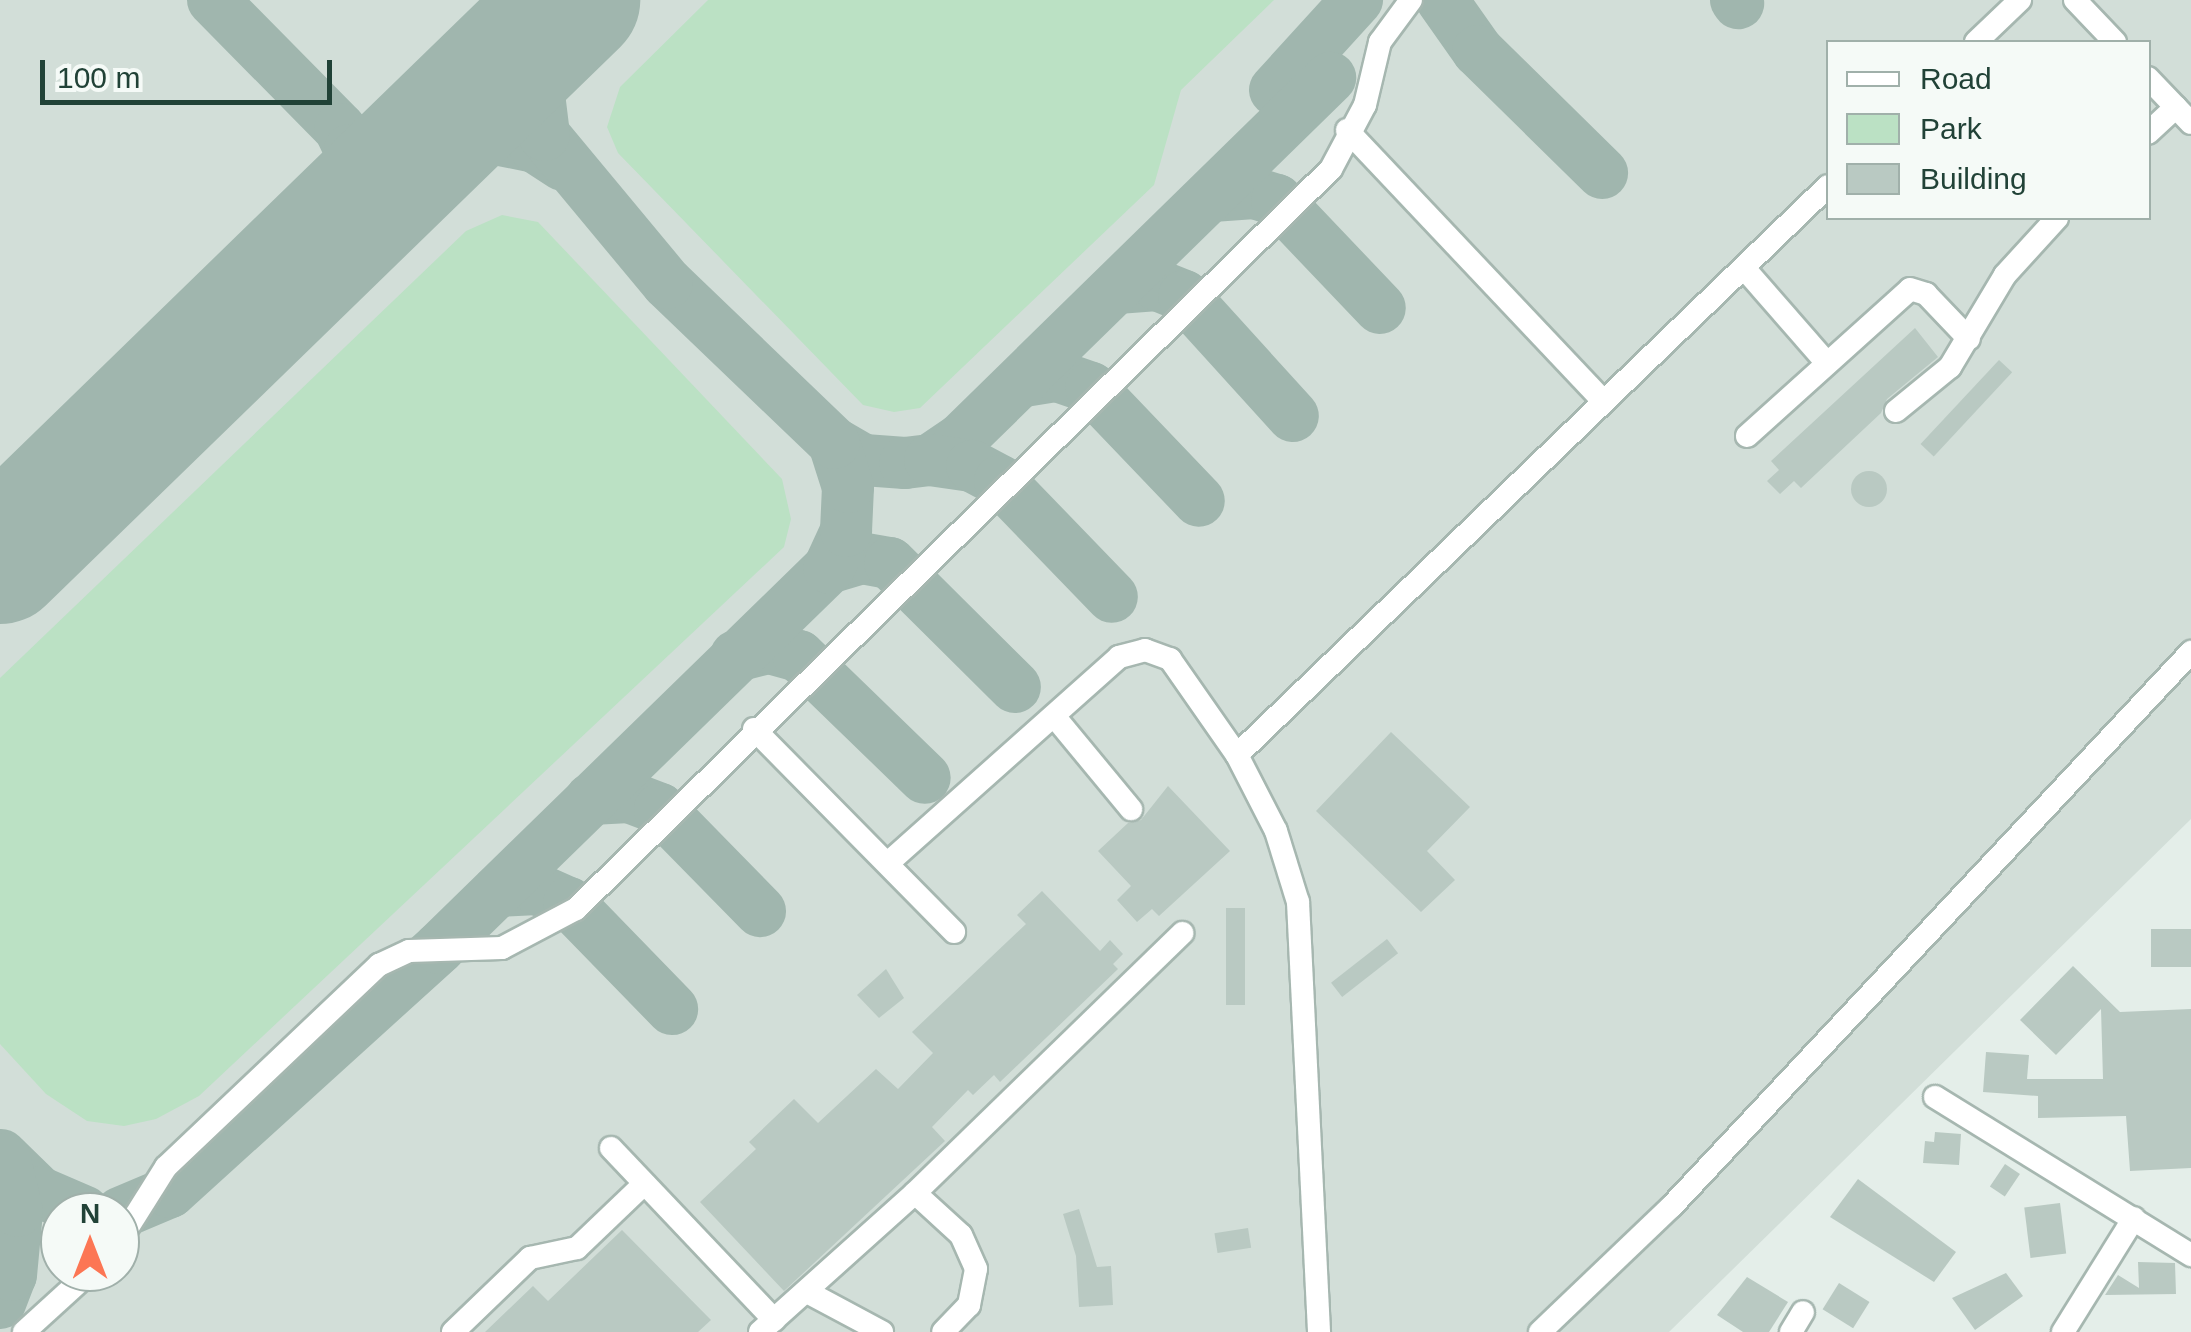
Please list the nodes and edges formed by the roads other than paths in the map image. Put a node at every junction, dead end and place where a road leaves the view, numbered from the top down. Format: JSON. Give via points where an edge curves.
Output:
{"nodes":[{"id":1,"x":1411,"y":0,"type":"edge"},
{"id":2,"x":2020,"y":0,"type":"edge"},
{"id":3,"x":2076,"y":0,"type":"edge"},
{"id":4,"x":1978,"y":40,"type":"edge"},
{"id":5,"x":2114,"y":40,"type":"edge"},
{"id":6,"x":2151,"y":81,"type":"edge"},
{"id":7,"x":2184,"y":115,"type":"edge"},
{"id":8,"x":1347,"y":130,"type":"junction"},
{"id":9,"x":2151,"y":132,"type":"edge"},
{"id":10,"x":1826,"y":188,"type":"edge"},
{"id":11,"x":2055,"y":220,"type":"edge"},
{"id":12,"x":1744,"y":268,"type":"junction"},
{"id":13,"x":1969,"y":339,"type":"junction"},
{"id":14,"x":1827,"y":362,"type":"junction"},
{"id":15,"x":1600,"y":399,"type":"junction"},
{"id":16,"x":1896,"y":412,"type":"dead end"},
{"id":17,"x":1747,"y":436,"type":"dead end"},
{"id":18,"x":2191,"y":652,"type":"edge"},
{"id":19,"x":1054,"y":716,"type":"junction"},
{"id":20,"x":754,"y":729,"type":"junction"},
{"id":21,"x":1236,"y":755,"type":"junction"},
{"id":22,"x":1131,"y":810,"type":"dead end"},
{"id":23,"x":888,"y":862,"type":"junction"},
{"id":24,"x":954,"y":932,"type":"dead end"},
{"id":25,"x":1182,"y":933,"type":"dead end"},
{"id":26,"x":1935,"y":1097,"type":"dead end"},
{"id":27,"x":611,"y":1148,"type":"dead end"},
{"id":28,"x":644,"y":1184,"type":"junction"},
{"id":29,"x":915,"y":1193,"type":"junction"},
{"id":30,"x":140,"y":1208,"type":"edge"},
{"id":31,"x":2134,"y":1218,"type":"junction"},
{"id":32,"x":2191,"y":1255,"type":"edge"},
{"id":33,"x":68,"y":1292,"type":"edge"},
{"id":34,"x":809,"y":1293,"type":"junction"},
{"id":35,"x":767,"y":1326,"type":"edge"},
{"id":36,"x":24,"y":1332,"type":"edge"},
{"id":37,"x":453,"y":1332,"type":"edge"},
{"id":38,"x":882,"y":1332,"type":"edge"},
{"id":39,"x":944,"y":1332,"type":"edge"},
{"id":40,"x":1318,"y":1332,"type":"edge"},
{"id":41,"x":1540,"y":1332,"type":"edge"},
{"id":42,"x":2063,"y":1332,"type":"edge"}],
"edges":[{"from":1,"to":8,"type":"street","via":[[1380,42],[1371,91]]},
{"from":2,"to":4,"type":"street"},
{"from":3,"to":5,"type":"street"},
{"from":6,"to":7,"type":"street"},
{"from":7,"to":9,"type":"street"},
{"from":8,"to":15,"type":"street"},
{"from":8,"to":20,"type":"street","via":[[1330,169],[1196,308]]},
{"from":10,"to":12,"type":"street"},
{"from":11,"to":13,"type":"street","via":[[2018,257]]},
{"from":12,"to":14,"type":"street"},
{"from":12,"to":15,"type":"street"},
{"from":13,"to":14,"type":"street","via":[[1926,294],[1910,289]]},
{"from":13,"to":16,"type":"street","via":[[1941,378]]},
{"from":14,"to":17,"type":"street"},
{"from":15,"to":21,"type":"street"},
{"from":18,"to":41,"type":"street","via":[[1671,1207]]},
{"from":19,"to":21,"type":"street","via":[[1119,657],[1152,650],[1170,659]]},
{"from":19,"to":22,"type":"street"},
{"from":19,"to":23,"type":"street"},
{"from":20,"to":23,"type":"street"},
{"from":20,"to":30,"type":"street","via":[[576,909],[502,948],[409,951],[380,965],[166,1167]]},
{"from":21,"to":40,"type":"street","via":[[1276,832],[1300,912]]},
{"from":23,"to":24,"type":"street"},
{"from":25,"to":29,"type":"street"},
{"from":26,"to":31,"type":"street"},
{"from":27,"to":28,"type":"street"},
{"from":28,"to":35,"type":"street"},
{"from":28,"to":37,"type":"street","via":[[577,1248],[530,1258]]},
{"from":29,"to":34,"type":"street"},
{"from":29,"to":39,"type":"street","via":[[961,1235],[976,1269],[970,1305]]},
{"from":31,"to":32,"type":"street"},
{"from":31,"to":42,"type":"street"},
{"from":33,"to":36,"type":"street"},
{"from":34,"to":35,"type":"street"},
{"from":34,"to":38,"type":"street"}]}
